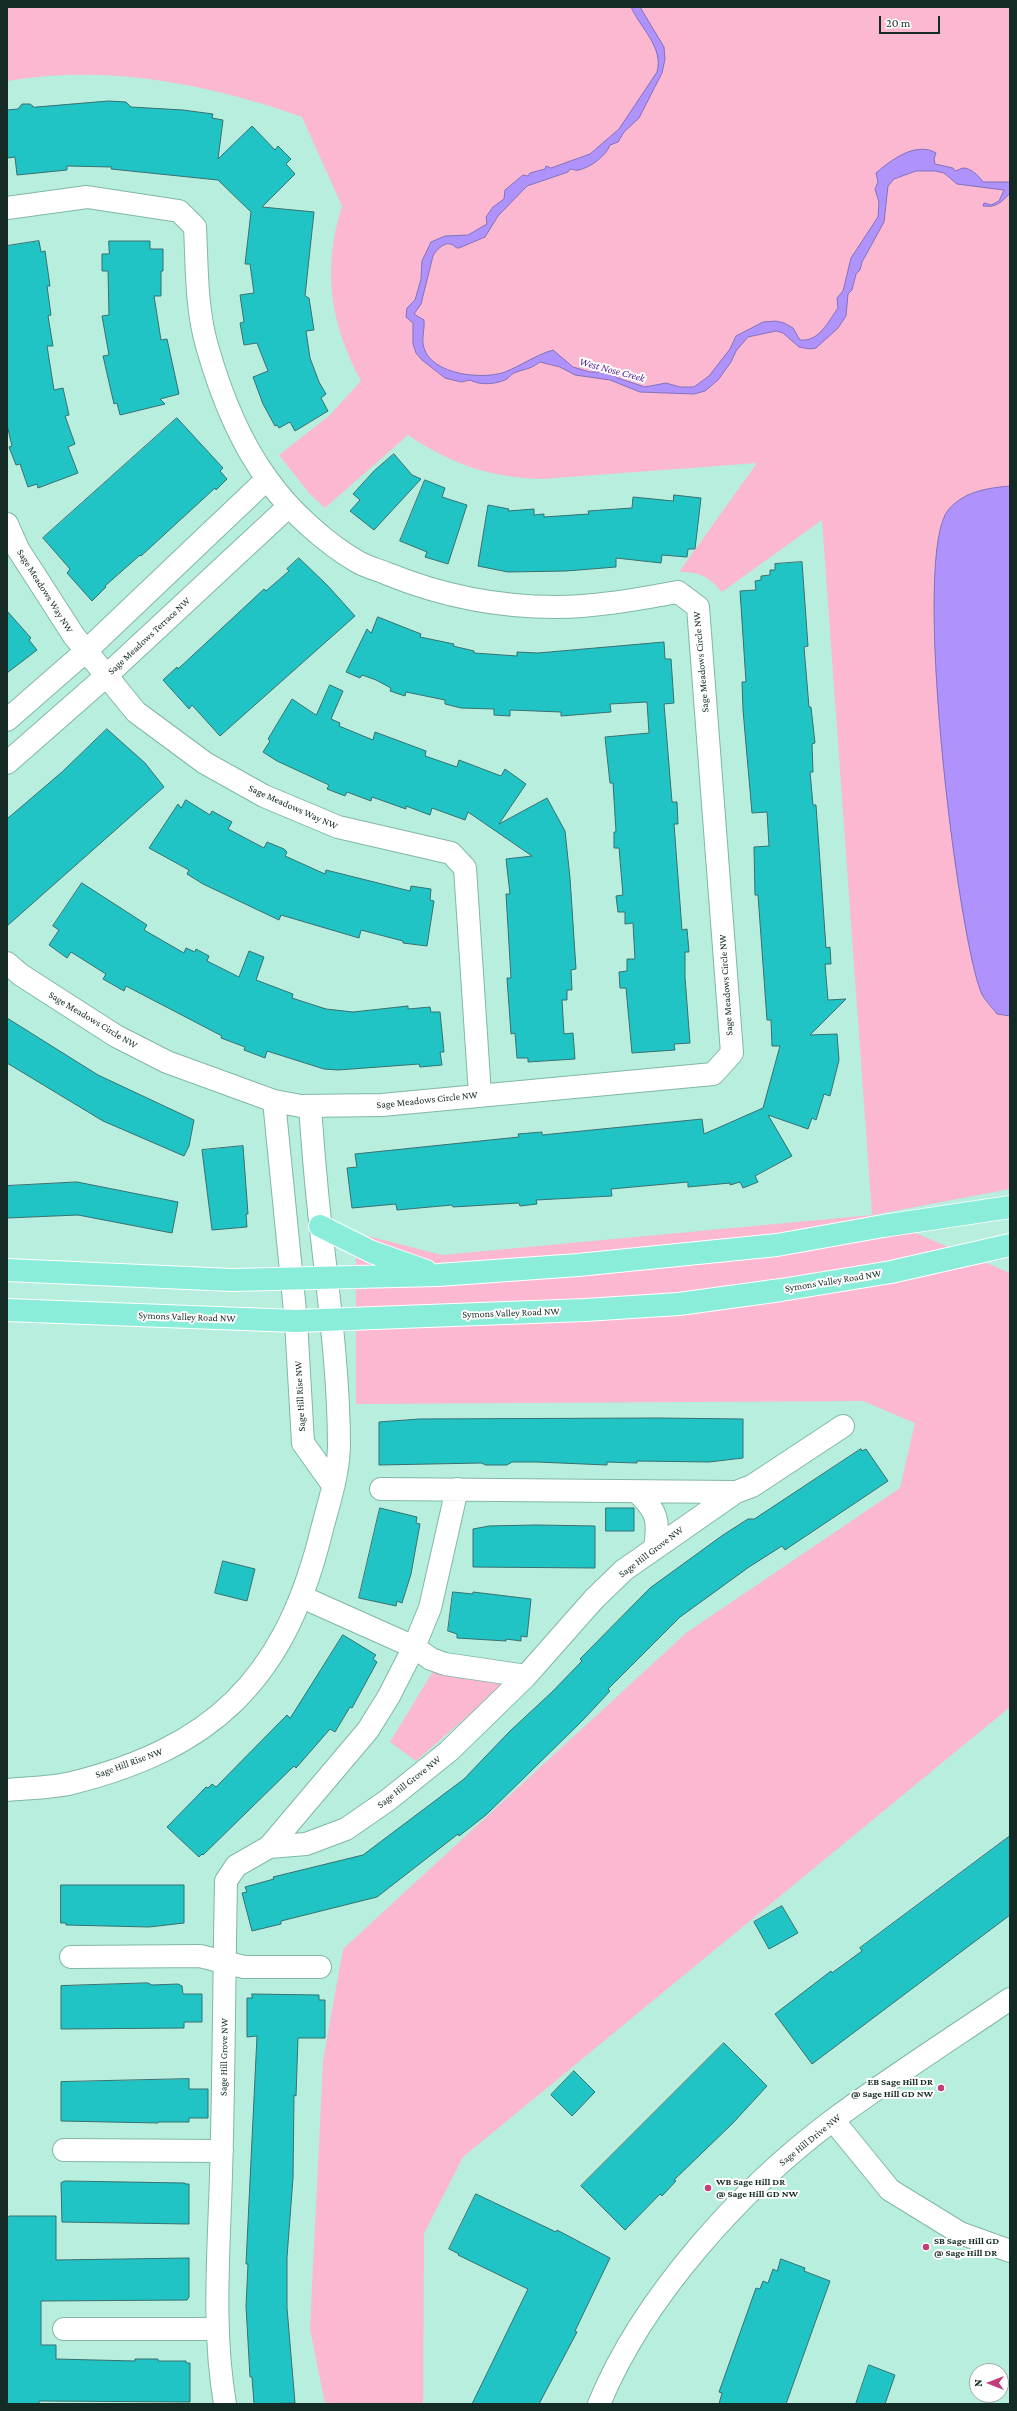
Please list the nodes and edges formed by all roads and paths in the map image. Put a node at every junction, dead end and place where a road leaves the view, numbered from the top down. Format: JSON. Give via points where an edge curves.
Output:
{"nodes":[{"id":1,"x":7,"y":208,"type":"edge"},
{"id":2,"x":267,"y":479,"type":"junction"},
{"id":3,"x":289,"y":506,"type":"junction"},
{"id":4,"x":7,"y":524,"type":"edge"},
{"id":5,"x":86,"y":651,"type":"junction"},
{"id":6,"x":105,"y":677,"type":"junction"},
{"id":7,"x":7,"y":720,"type":"edge"},
{"id":8,"x":7,"y":763,"type":"edge"},
{"id":9,"x":7,"y":963,"type":"edge"},
{"id":10,"x":480,"y":1095,"type":"junction"},
{"id":11,"x":274,"y":1101,"type":"junction"},
{"id":12,"x":310,"y":1107,"type":"junction"},
{"id":13,"x":1010,"y":1207,"type":"edge"},
{"id":14,"x":320,"y":1226,"type":"junction"},
{"id":15,"x":1010,"y":1245,"type":"edge"},
{"id":16,"x":7,"y":1270,"type":"edge"},
{"id":17,"x":438,"y":1275,"type":"junction"},
{"id":18,"x":327,"y":1278,"type":"junction"},
{"id":19,"x":291,"y":1279,"type":"junction"},
{"id":20,"x":7,"y":1310,"type":"edge"},
{"id":21,"x":331,"y":1320,"type":"junction"},
{"id":22,"x":296,"y":1321,"type":"junction"},
{"id":23,"x":843,"y":1426,"type":"dead end"},
{"id":24,"x":333,"y":1485,"type":"junction"},
{"id":25,"x":381,"y":1489,"type":"dead end"},
{"id":26,"x":457,"y":1489,"type":"junction"},
{"id":27,"x":637,"y":1492,"type":"junction"},
{"id":28,"x":736,"y":1492,"type":"junction"},
{"id":29,"x":655,"y":1548,"type":"junction"},
{"id":30,"x":302,"y":1597,"type":"junction"},
{"id":31,"x":414,"y":1647,"type":"junction"},
{"id":32,"x":526,"y":1676,"type":"junction"},
{"id":33,"x":7,"y":1790,"type":"edge"},
{"id":34,"x":269,"y":1847,"type":"junction"},
{"id":35,"x":71,"y":1957,"type":"dead end"},
{"id":36,"x":225,"y":1962,"type":"junction"},
{"id":37,"x":320,"y":1967,"type":"dead end"},
{"id":38,"x":1010,"y":1999,"type":"edge"},
{"id":39,"x":833,"y":2120,"type":"junction"},
{"id":40,"x":64,"y":2150,"type":"dead end"},
{"id":41,"x":222,"y":2151,"type":"junction"},
{"id":42,"x":1010,"y":2252,"type":"edge"},
{"id":43,"x":64,"y":2329,"type":"dead end"},
{"id":44,"x":217,"y":2329,"type":"junction"},
{"id":45,"x":225,"y":2404,"type":"edge"},
{"id":46,"x":599,"y":2404,"type":"edge"}],
"edges":[{"from":1,"to":2,"type":"street","name":"Sage Meadows Circle NW","via":[[87,197],[179,211],[195,228],[197,284],[206,344],[234,421]]},
{"from":2,"to":3,"type":"street","name":"Sage Meadows Circle NW"},
{"from":2,"to":5,"type":"street"},
{"from":3,"to":6,"type":"street","name":"Sage Meadows Terrace NW"},
{"from":3,"to":10,"type":"street","name":"Sage Meadows Circle NW","via":[[358,562],[418,586],[479,602],[557,607],[618,602],[678,592],[698,607],[732,1053],[713,1074]]},
{"from":4,"to":5,"type":"street","name":"Sage Meadows Way NW","via":[[18,549]]},
{"from":5,"to":6,"type":"street","name":"Sage Meadows Way NW"},
{"from":5,"to":7,"type":"street"},
{"from":6,"to":8,"type":"street","name":"Sage Meadows Terrace NW"},
{"from":6,"to":10,"type":"street","name":"Sage Meadows Way NW","via":[[136,712],[205,763],[264,796],[338,827],[452,853],[465,868]]},
{"from":9,"to":11,"type":"street","name":"Sage Meadows Circle NW","via":[[21,975],[116,1036],[167,1062]]},
{"from":10,"to":12,"type":"street","name":"Sage Meadows Circle NW","via":[[382,1105]]},
{"from":11,"to":12,"type":"street","name":"Sage Meadows Circle NW"},
{"from":11,"to":19,"type":"street"},
{"from":12,"to":14,"type":"street"},
{"from":13,"to":17,"type":"main road","via":[[777,1245],[586,1264]]},
{"from":14,"to":17,"type":"main road","via":[[372,1252]]},
{"from":14,"to":18,"type":"street"},
{"from":15,"to":21,"type":"main road","name":"Symons Valley Road NW","via":[[891,1272],[679,1304]]},
{"from":16,"to":19,"type":"main road","via":[[232,1280]]},
{"from":17,"to":18,"type":"main road"},
{"from":18,"to":19,"type":"main road"},
{"from":18,"to":21,"type":"street"},
{"from":19,"to":22,"type":"street"},
{"from":20,"to":22,"type":"main road","name":"Symons Valley Road NW"},
{"from":21,"to":22,"type":"main road","name":"Symons Valley Road NW"},
{"from":21,"to":24,"type":"street","name":"Sage Hill Rise NW","via":[[339,1449]]},
{"from":22,"to":24,"type":"street","name":"Sage Hill Rise NW","via":[[303,1443]]},
{"from":23,"to":28,"type":"street","name":"Sage Hill Grove NW","via":[[752,1486]]},
{"from":24,"to":30,"type":"street","name":"Sage Hill Rise NW"},
{"from":25,"to":26,"type":"street","name":"Sage Hill Grove NW"},
{"from":26,"to":27,"type":"street","name":"Sage Hill Grove NW"},
{"from":26,"to":31,"type":"street","name":"Sage Hill Grove NW","via":[[430,1608]]},
{"from":27,"to":28,"type":"street","name":"Sage Hill Grove NW"},
{"from":27,"to":29,"type":"street","via":[[651,1505],[657,1516]]},
{"from":28,"to":29,"type":"street","name":"Sage Hill Grove NW"},
{"from":29,"to":32,"type":"street","name":"Sage Hill Grove NW","via":[[624,1570],[594,1599]]},
{"from":30,"to":31,"type":"street"},
{"from":30,"to":33,"type":"street","name":"Sage Hill Rise NW","via":[[282,1641],[247,1690],[207,1726],[148,1758],[71,1784]]},
{"from":31,"to":32,"type":"street","via":[[431,1659],[445,1664]]},
{"from":31,"to":34,"type":"street","name":"Sage Hill Grove NW","via":[[368,1730]]},
{"from":32,"to":34,"type":"street","name":"Sage Hill Grove NW","via":[[449,1751],[388,1800],[346,1829],[306,1844]]},
{"from":34,"to":36,"type":"street","name":"Sage Hill Grove NW","via":[[236,1866],[226,1881]]},
{"from":35,"to":36,"type":"street","via":[[200,1956]]},
{"from":36,"to":37,"type":"street","via":[[244,1967]]},
{"from":36,"to":41,"type":"street","name":"Sage Hill Grove NW"},
{"from":38,"to":39,"type":"street","name":"Sage Hill Drive NW"},
{"from":39,"to":42,"type":"street","via":[[890,2190],[960,2233]]},
{"from":39,"to":46,"type":"street","name":"Sage Hill Drive NW","via":[[777,2166],[722,2221],[658,2298],[608,2383]]},
{"from":40,"to":41,"type":"street"},
{"from":41,"to":44,"type":"street","name":"Sage Hill Grove NW"},
{"from":43,"to":44,"type":"street"},
{"from":44,"to":45,"type":"street","name":"Sage Hill Grove NW"}]}
